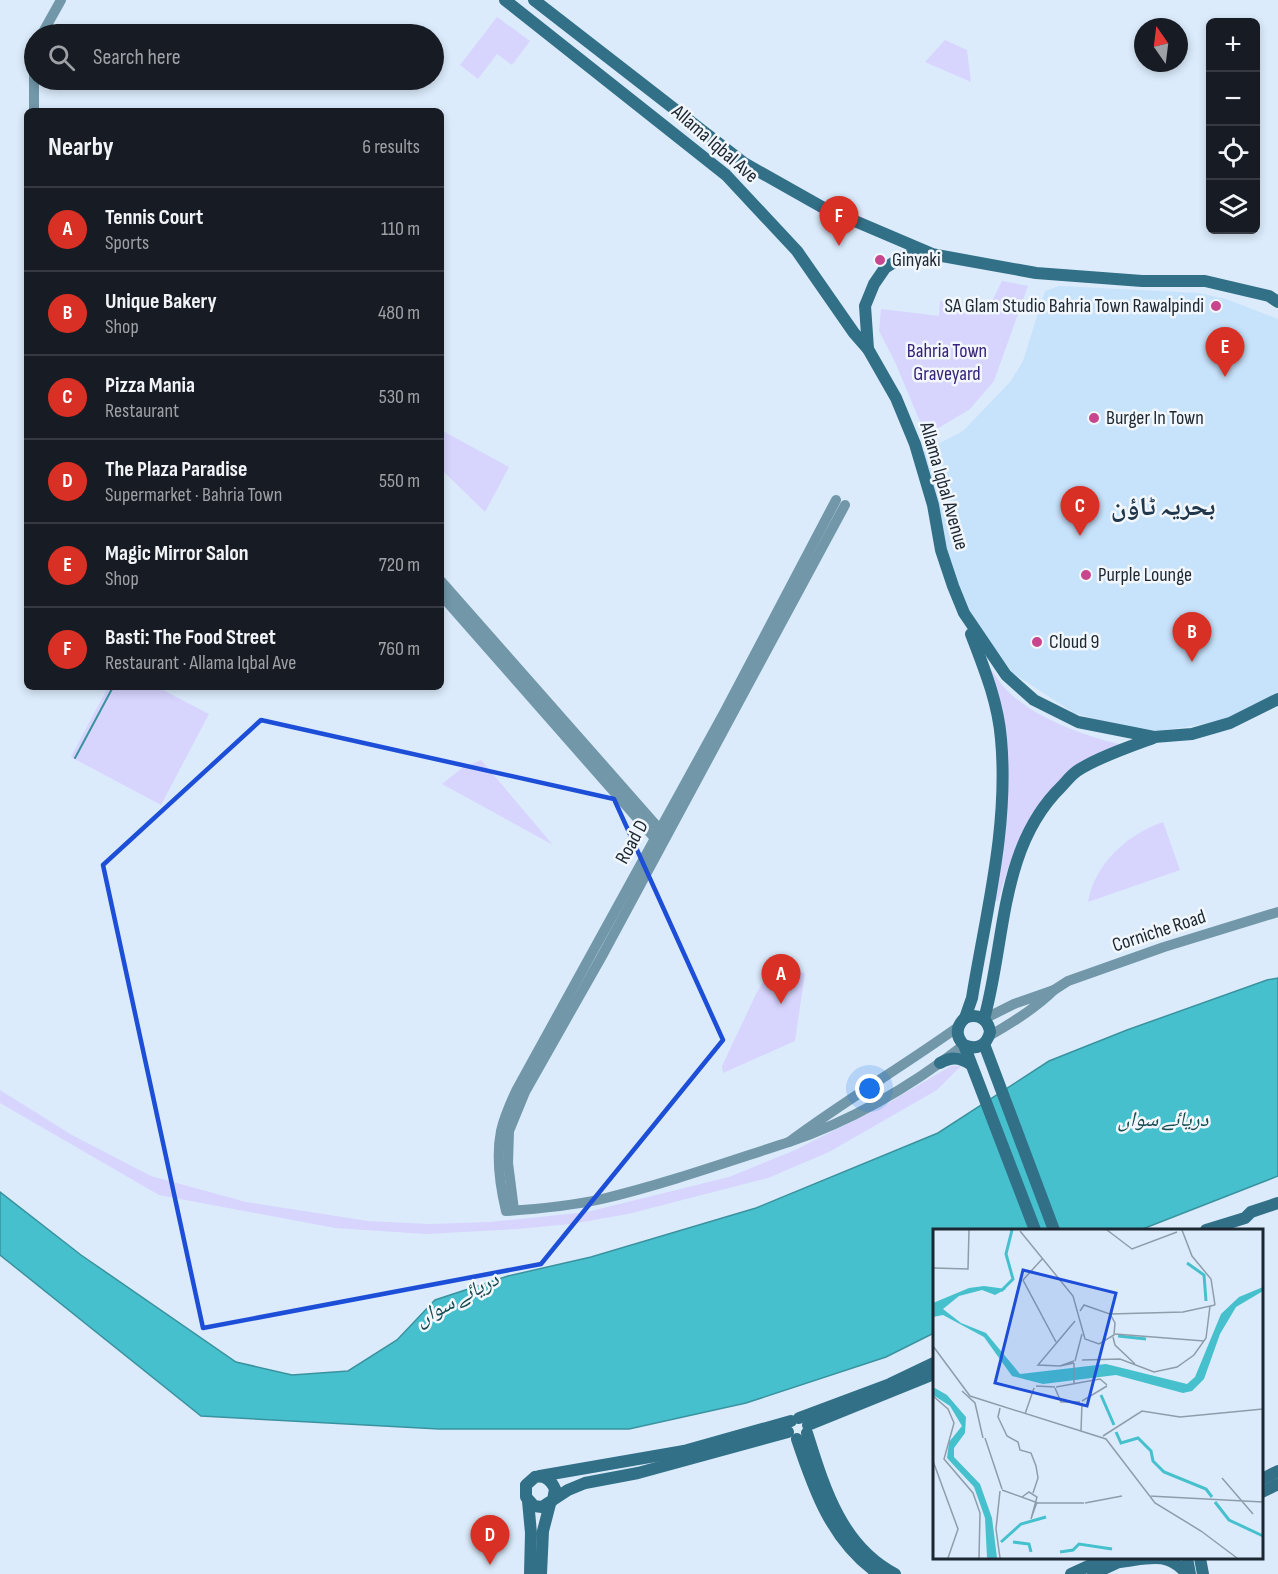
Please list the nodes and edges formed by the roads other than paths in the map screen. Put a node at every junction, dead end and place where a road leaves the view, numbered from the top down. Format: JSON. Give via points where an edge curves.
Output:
{"nodes":[{"id":1,"x":61,"y":0,"type":"edge"},
{"id":2,"x":506,"y":0,"type":"edge"},
{"id":3,"x":534,"y":0,"type":"edge"},
{"id":4,"x":48,"y":24,"type":"edge"},
{"id":5,"x":34,"y":90,"type":"edge"},
{"id":6,"x":34,"y":108,"type":"edge"},
{"id":7,"x":931,"y":254,"type":"junction"},
{"id":8,"x":1275,"y":298,"type":"edge"},
{"id":9,"x":868,"y":349,"type":"junction"},
{"id":10,"x":841,"y":502,"type":"dead end"},
{"id":11,"x":444,"y":585,"type":"edge"},
{"id":12,"x":444,"y":598,"type":"edge"},
{"id":13,"x":964,"y":613,"type":"junction"},
{"id":14,"x":1278,"y":699,"type":"edge"},
{"id":15,"x":1154,"y":737,"type":"junction"},
{"id":16,"x":660,"y":837,"type":"junction"},
{"id":17,"x":1278,"y":912,"type":"edge"},
{"id":18,"x":1054,"y":990,"type":"junction"},
{"id":19,"x":984,"y":1019,"type":"junction"},
{"id":20,"x":962,"y":1023,"type":"junction"},
{"id":21,"x":986,"y":1040,"type":"junction"},
{"id":22,"x":964,"y":1045,"type":"junction"},
{"id":23,"x":940,"y":1063,"type":"junction"},
{"id":24,"x":971,"y":1066,"type":"junction"},
{"id":25,"x":789,"y":1142,"type":"junction"},
{"id":26,"x":1278,"y":1203,"type":"edge"},
{"id":27,"x":1035,"y":1229,"type":"edge"},
{"id":28,"x":1054,"y":1229,"type":"edge"},
{"id":29,"x":1209,"y":1229,"type":"edge"},
{"id":30,"x":933,"y":1363,"type":"edge"},
{"id":31,"x":933,"y":1374,"type":"edge"},
{"id":32,"x":798,"y":1428,"type":"junction"},
{"id":33,"x":1278,"y":1471,"type":"edge"},
{"id":34,"x":539,"y":1477,"type":"junction"},
{"id":35,"x":1263,"y":1478,"type":"edge"},
{"id":36,"x":1278,"y":1484,"type":"edge"},
{"id":37,"x":1263,"y":1492,"type":"edge"},
{"id":38,"x":1278,"y":1493,"type":"edge"},
{"id":39,"x":1263,"y":1500,"type":"edge"},
{"id":40,"x":528,"y":1501,"type":"junction"},
{"id":41,"x":551,"y":1502,"type":"junction"},
{"id":42,"x":1102,"y":1559,"type":"edge"},
{"id":43,"x":1144,"y":1559,"type":"edge"},
{"id":44,"x":1167,"y":1559,"type":"edge"},
{"id":45,"x":1187,"y":1559,"type":"edge"},
{"id":46,"x":1124,"y":1560,"type":"edge"},
{"id":47,"x":530,"y":1574,"type":"edge"},
{"id":48,"x":541,"y":1574,"type":"edge"},
{"id":49,"x":879,"y":1574,"type":"edge"},
{"id":50,"x":895,"y":1574,"type":"edge"},
{"id":51,"x":1071,"y":1574,"type":"edge"},
{"id":52,"x":1093,"y":1574,"type":"edge"},
{"id":53,"x":1189,"y":1574,"type":"edge"}],
"edges":[{"from":1,"to":4,"type":"street"},
{"from":2,"to":9,"type":"main road","name":"Allama Iqbal Ave","via":[[726,175],[797,251]]},
{"from":3,"to":7,"type":"main road","name":"Allama Iqbal Ave","via":[[744,162],[822,207]]},
{"from":5,"to":6,"type":"street"},
{"from":7,"to":8,"type":"main road","name":"Allama Iqbal Avenue","via":[[1036,273],[1142,281],[1205,280]]},
{"from":7,"to":9,"type":"main road","name":"Allama Iqbal Avenue","via":[[904,256],[885,268],[874,284],[865,306]]},
{"from":9,"to":13,"type":"main road","name":"Allama Iqbal Avenue","via":[[896,398],[915,444],[941,550]]},
{"from":10,"to":16,"type":"street","name":"Road D"},
{"from":11,"to":16,"type":"street"},
{"from":12,"to":16,"type":"street"},
{"from":13,"to":15,"type":"main road","name":"Allama Iqbal Avenue","via":[[1006,675],[1034,700],[1078,722]]},
{"from":13,"to":20,"type":"main road","via":[[992,690],[1001,737],[1003,787],[998,856],[972,998]]},
{"from":14,"to":15,"type":"main road","name":"Allama Iqbal Avenue","via":[[1230,723],[1192,734]]},
{"from":15,"to":19,"type":"main road","via":[[1077,771],[1047,801],[1017,860]]},
{"from":16,"to":25,"type":"street","name":"Road D","via":[[513,1118],[509,1131],[510,1211],[602,1199]]},
{"from":17,"to":18,"type":"street","name":"Corniche Road","via":[[1164,947],[1068,981]]},
{"from":18,"to":19,"type":"street"},
{"from":18,"to":21,"type":"street"},
{"from":19,"to":20,"type":"main road","via":[[973,1016]]},
{"from":19,"to":21,"type":"main road","via":[[989,1027]]},
{"from":20,"to":22,"type":"main road","via":[[958,1037]]},
{"from":20,"to":25,"type":"street"},
{"from":21,"to":22,"type":"main road","via":[[974,1048]]},
{"from":21,"to":28,"type":"main road","via":[[990,1063]]},
{"from":22,"to":23,"type":"street"},
{"from":22,"to":24,"type":"main road"},
{"from":23,"to":24,"type":"main road","via":[[958,1058]]},
{"from":23,"to":25,"type":"street","via":[[877,1104]]},
{"from":24,"to":27,"type":"main road"},
{"from":26,"to":29,"type":"main road"},
{"from":30,"to":32,"type":"main road"},
{"from":31,"to":32,"type":"main road"},
{"from":32,"to":34,"type":"main road"},
{"from":32,"to":41,"type":"main road","via":[[638,1473],[585,1483]]},
{"from":32,"to":49,"type":"main road","via":[[815,1493],[829,1520],[841,1539]]},
{"from":32,"to":50,"type":"main road","via":[[846,1528],[861,1547]]},
{"from":33,"to":35,"type":"main road"},
{"from":34,"to":40,"type":"main road","via":[[526,1485]]},
{"from":34,"to":41,"type":"main road","via":[[553,1484]]},
{"from":36,"to":37,"type":"main road"},
{"from":38,"to":39,"type":"main road"},
{"from":40,"to":41,"type":"main road","via":[[538,1507]]},
{"from":40,"to":47,"type":"main road"},
{"from":41,"to":48,"type":"main road","via":[[543,1531]]},
{"from":42,"to":51,"type":"main road"},
{"from":43,"to":46,"type":"main road"},
{"from":44,"to":53,"type":"main road"},
{"from":45,"to":53,"type":"main road"},
{"from":46,"to":52,"type":"main road"}]}
